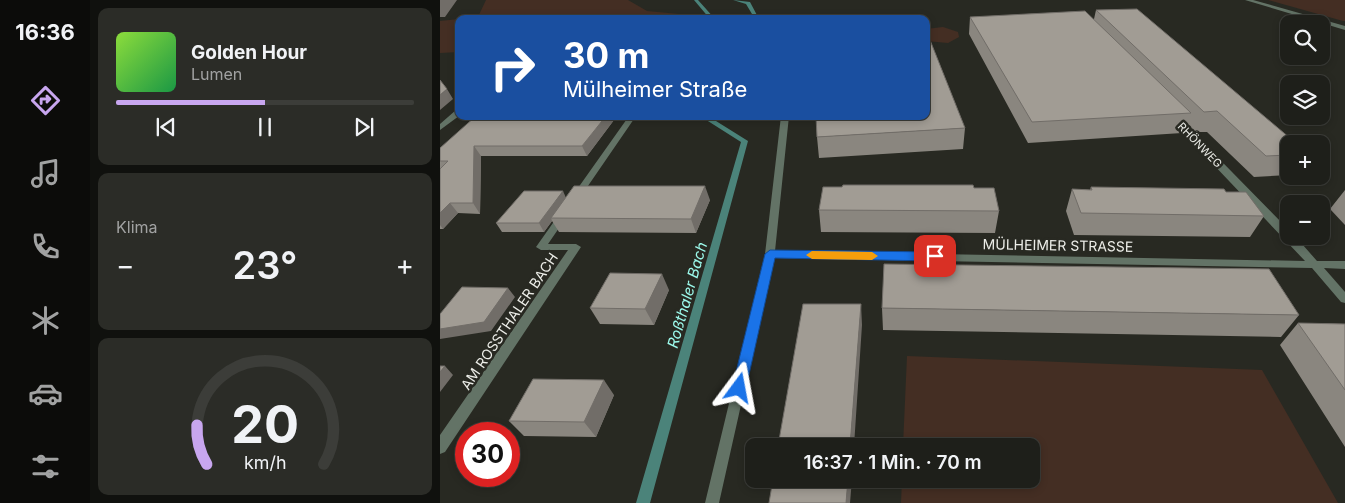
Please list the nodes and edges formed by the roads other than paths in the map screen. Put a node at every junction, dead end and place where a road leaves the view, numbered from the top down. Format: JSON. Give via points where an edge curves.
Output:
{"nodes":[{"id":1,"x":1248,"y":0,"type":"edge"},
{"id":2,"x":1345,"y":28,"type":"edge"},
{"id":3,"x":1168,"y":112,"type":"edge"},
{"id":4,"x":455,"y":115,"type":"edge"},
{"id":5,"x":630,"y":120,"type":"edge"},
{"id":6,"x":785,"y":120,"type":"edge"},
{"id":7,"x":440,"y":128,"type":"edge"},
{"id":8,"x":1280,"y":227,"type":"edge"},
{"id":9,"x":1298,"y":245,"type":"edge"},
{"id":10,"x":770,"y":254,"type":"junction"},
{"id":11,"x":1317,"y":265,"type":"junction"},
{"id":12,"x":1345,"y":265,"type":"edge"},
{"id":13,"x":1345,"y":299,"type":"edge"},
{"id":14,"x":440,"y":447,"type":"edge"},
{"id":15,"x":712,"y":503,"type":"edge"}],
"edges":[{"from":1,"to":2,"type":"street"},
{"from":3,"to":8,"type":"street","name":"RHÖNWEG"},
{"from":4,"to":7,"type":"street"},
{"from":5,"to":14,"type":"street","name":"AM ROSSTHALER BACH","via":[[540,247],[576,247]]},
{"from":6,"to":10,"type":"street"},
{"from":9,"to":11,"type":"street","name":"RHÖNWEG"},
{"from":10,"to":11,"type":"street","name":"MÜLHEIMER STRASSE"},
{"from":10,"to":15,"type":"street"},
{"from":11,"to":12,"type":"street","name":"MÜLHEIMER STRASSE"},
{"from":11,"to":13,"type":"street","name":"RHÖNWEG"}]}
